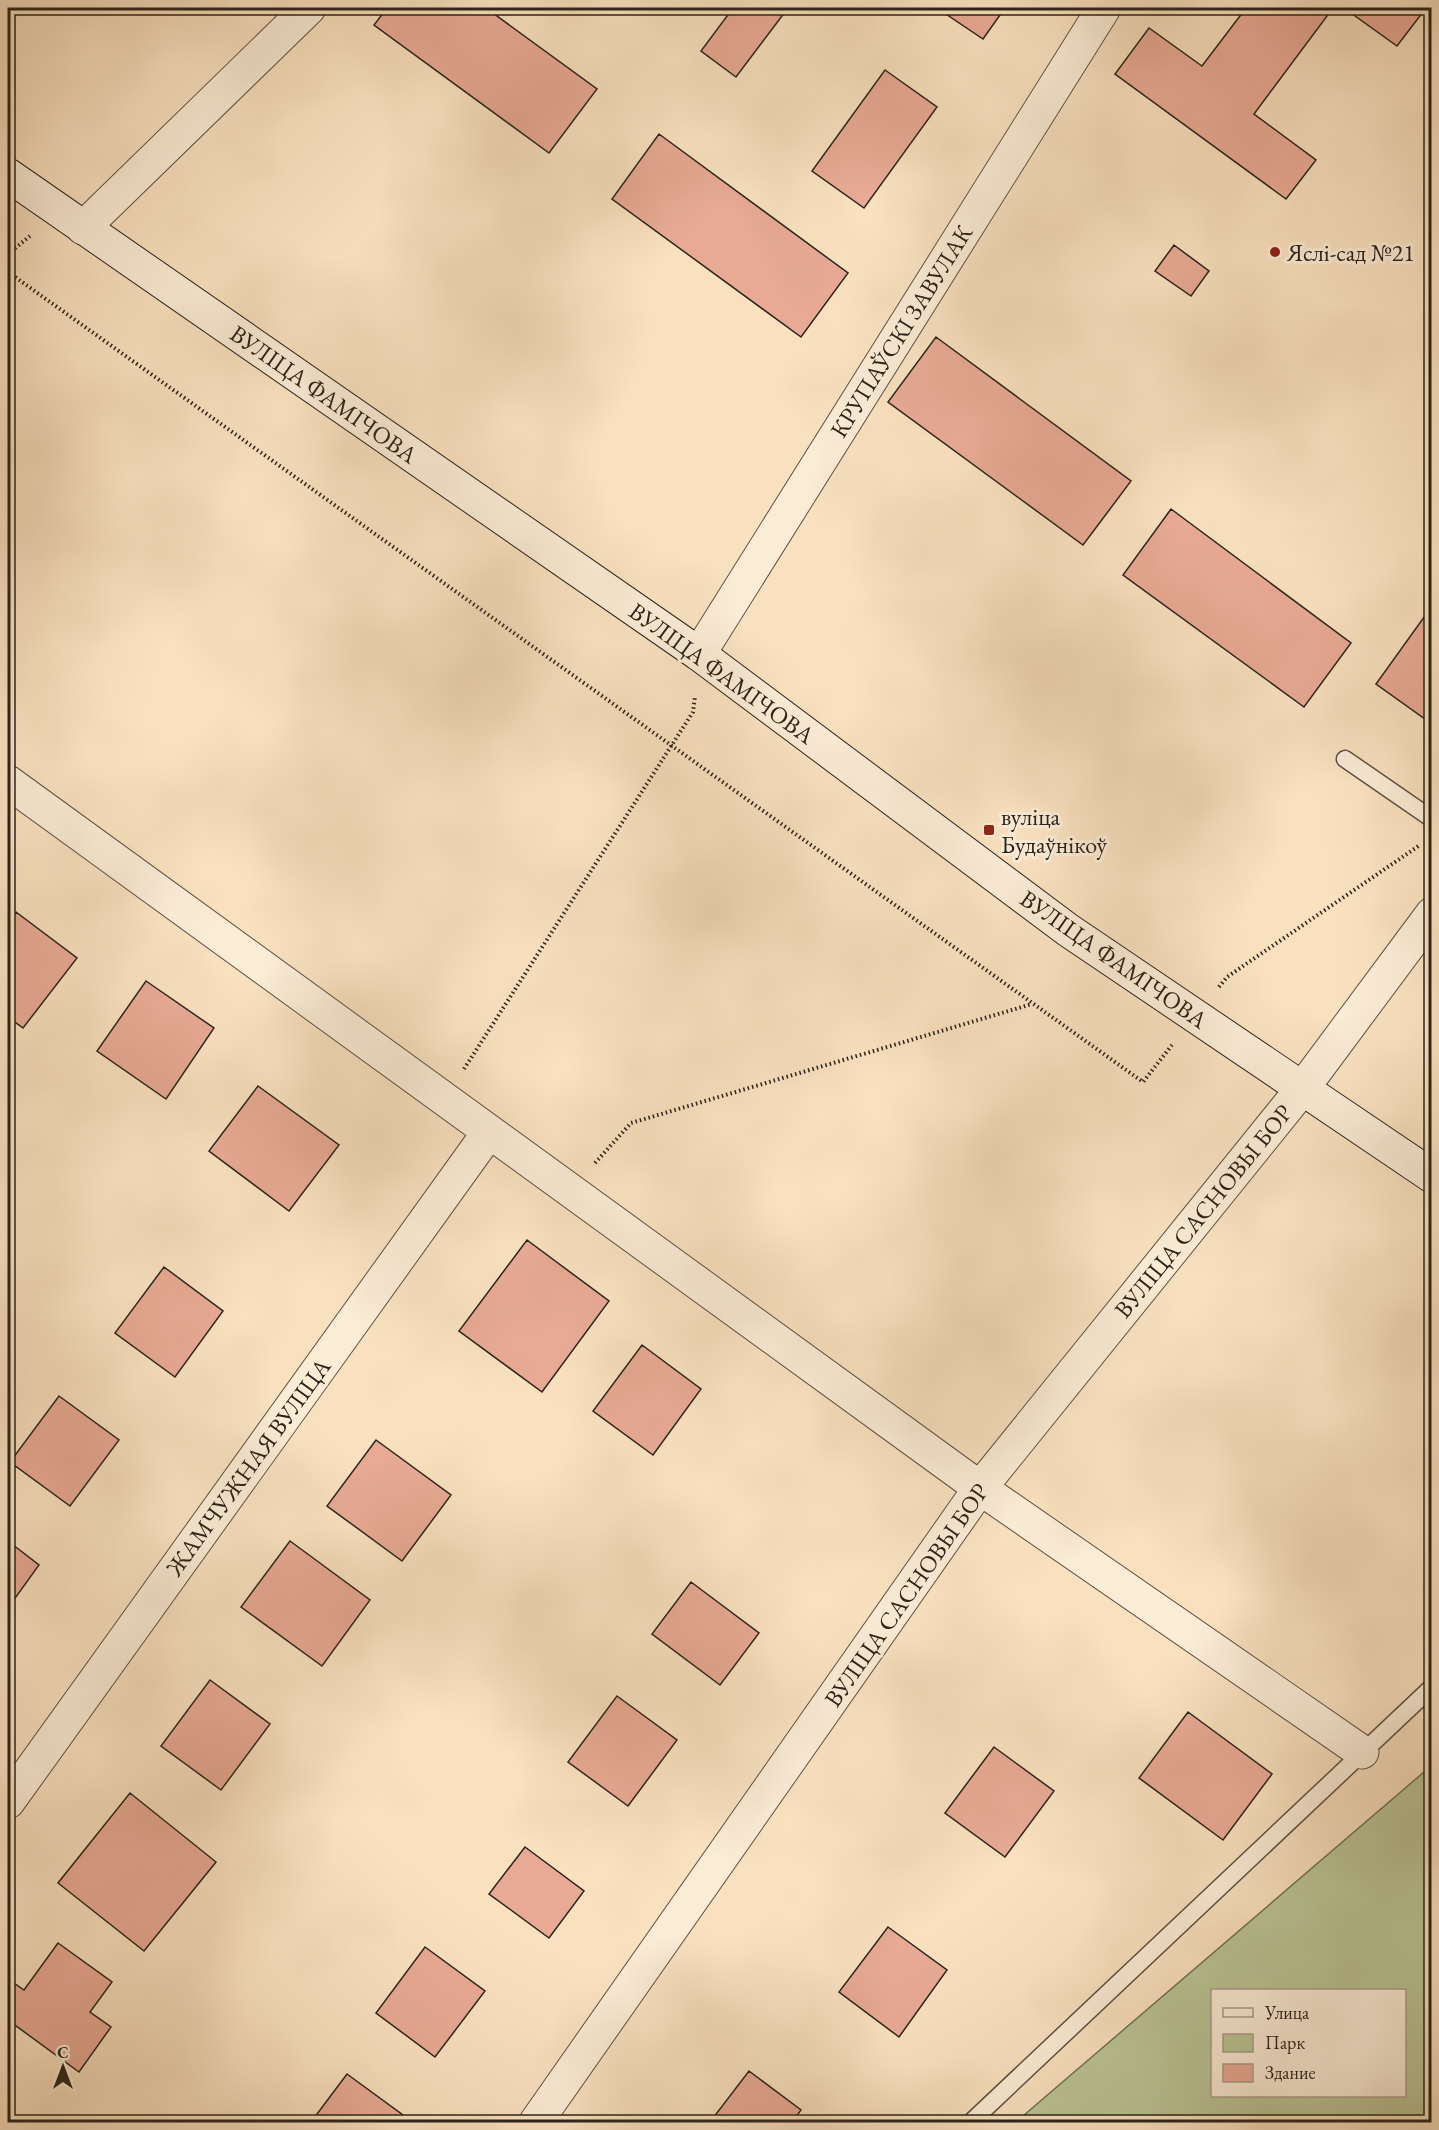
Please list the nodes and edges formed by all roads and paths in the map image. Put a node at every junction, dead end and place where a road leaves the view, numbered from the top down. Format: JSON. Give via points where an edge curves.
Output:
{"nodes":[{"id":1,"x":309,"y":8,"type":"edge"},
{"id":2,"x":1104,"y":8,"type":"edge"},
{"id":3,"x":8,"y":175,"type":"edge"},
{"id":4,"x":83,"y":228,"type":"junction"},
{"id":5,"x":8,"y":272,"type":"edge"},
{"id":6,"x":699,"y":654,"type":"junction"},
{"id":7,"x":671,"y":746,"type":"junction"},
{"id":8,"x":1345,"y":759,"type":"dead end"},
{"id":9,"x":8,"y":782,"type":"edge"},
{"id":10,"x":1431,"y":819,"type":"edge"},
{"id":11,"x":1422,"y":844,"type":"dead end"},
{"id":12,"x":1431,"y":914,"type":"edge"},
{"id":13,"x":1032,"y":1004,"type":"junction"},
{"id":14,"x":1195,"y":1016,"type":"junction"},
{"id":15,"x":1302,"y":1089,"type":"junction"},
{"id":16,"x":445,"y":1100,"type":"junction"},
{"id":17,"x":489,"y":1132,"type":"junction"},
{"id":18,"x":1431,"y":1176,"type":"edge"},
{"id":19,"x":570,"y":1190,"type":"junction"},
{"id":20,"x":980,"y":1488,"type":"junction"},
{"id":21,"x":1431,"y":1687,"type":"edge"},
{"id":22,"x":1362,"y":1752,"type":"junction"},
{"id":23,"x":8,"y":1802,"type":"edge"},
{"id":24,"x":536,"y":2122,"type":"edge"},
{"id":25,"x":971,"y":2122,"type":"edge"}],
"edges":[{"from":1,"to":4,"type":"street"},
{"from":2,"to":6,"type":"street","name":"КРУПАЎСКІ ЗАВУЛАК"},
{"from":3,"to":4,"type":"street","name":"ВУЛІЦА ФАМІЧОВА"},
{"from":4,"to":6,"type":"street","name":"ВУЛІЦА ФАМІЧОВА"},
{"from":5,"to":7,"type":"path"},
{"from":6,"to":7,"type":"path","via":[[693,712]]},
{"from":6,"to":14,"type":"street","name":"ВУЛІЦА ФАМІЧОВА","via":[[1068,930]]},
{"from":7,"to":13,"type":"path"},
{"from":7,"to":16,"type":"path"},
{"from":8,"to":10,"type":"lane"},
{"from":9,"to":16,"type":"street"},
{"from":11,"to":14,"type":"path","via":[[1227,977]]},
{"from":12,"to":15,"type":"street"},
{"from":13,"to":14,"type":"path","via":[[1143,1082]]},
{"from":13,"to":19,"type":"path","via":[[631,1122]]},
{"from":14,"to":15,"type":"street","name":"ВУЛІЦА ФАМІЧОВА"},
{"from":15,"to":18,"type":"street","name":"ВУЛІЦА ФАМІЧОВА"},
{"from":15,"to":20,"type":"street","name":"ВУЛІЦА САСНОВЫ БОР"},
{"from":16,"to":17,"type":"street"},
{"from":17,"to":19,"type":"street"},
{"from":17,"to":23,"type":"street","name":"ЖАМЧУЖНАЯ ВУЛІЦА"},
{"from":19,"to":20,"type":"street"},
{"from":20,"to":22,"type":"street"},
{"from":20,"to":24,"type":"street","name":"ВУЛІЦА САСНОВЫ БОР"},
{"from":21,"to":22,"type":"lane"},
{"from":22,"to":25,"type":"lane"}]}
